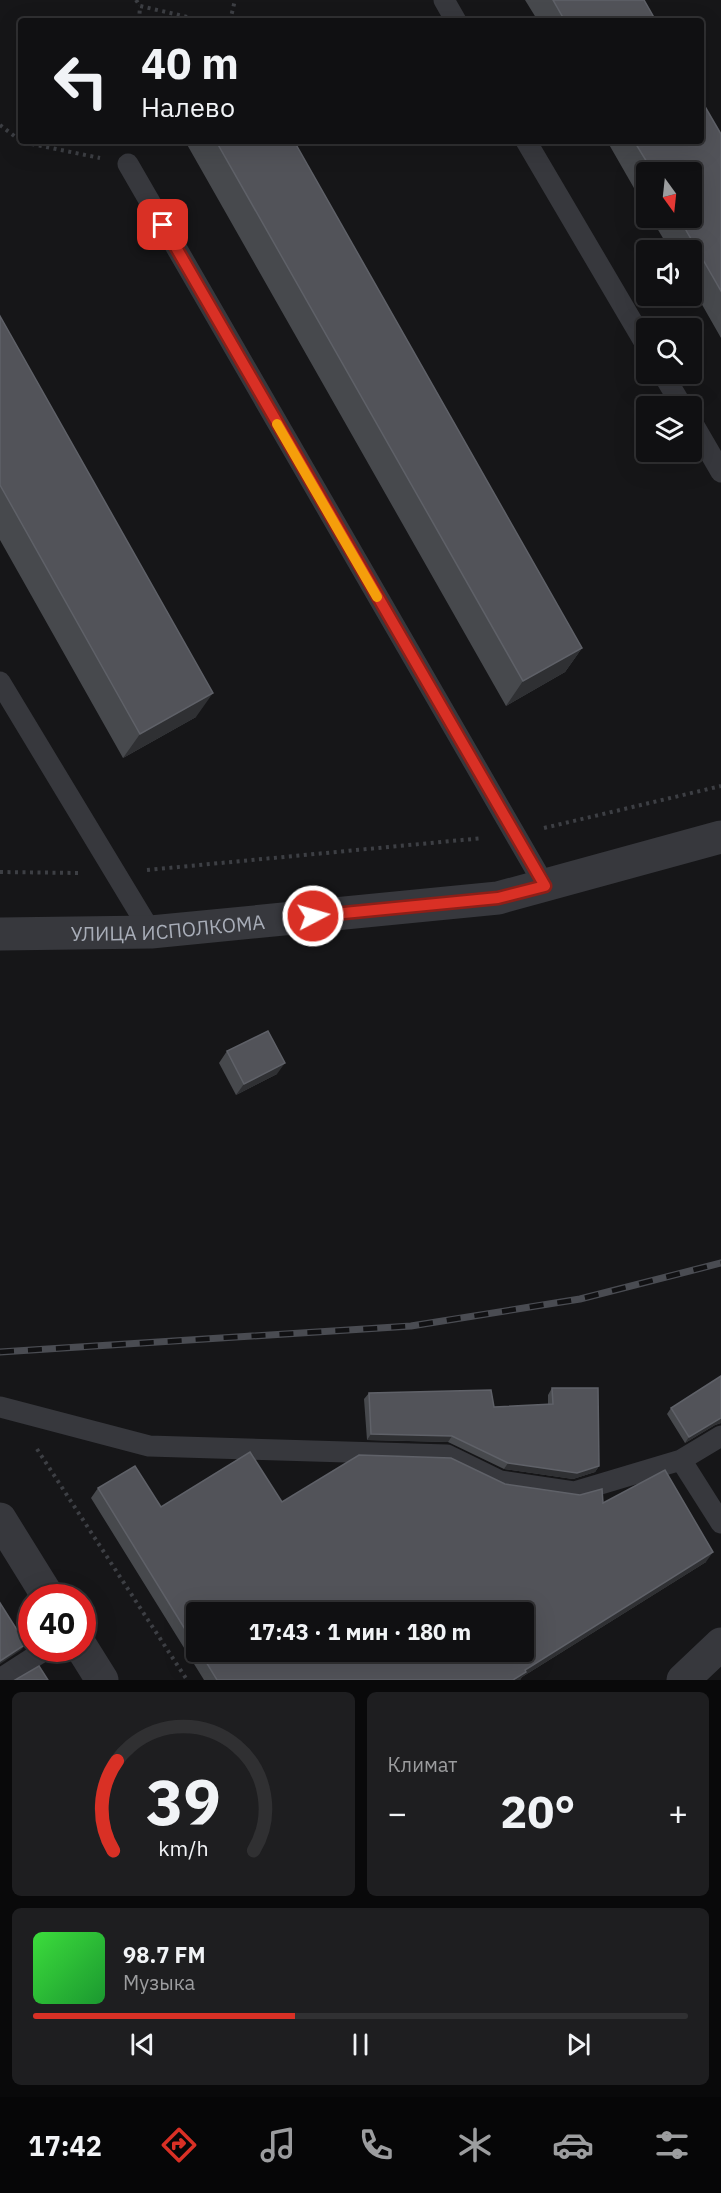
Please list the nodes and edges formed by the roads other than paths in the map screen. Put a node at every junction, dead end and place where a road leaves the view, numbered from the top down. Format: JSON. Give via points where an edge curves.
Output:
{"nodes":[{"id":1,"x":444,"y":0,"type":"edge"},
{"id":2,"x":454,"y":18,"type":"edge"},
{"id":3,"x":528,"y":144,"type":"edge"},
{"id":4,"x":128,"y":164,"type":"road end"},
{"id":5,"x":636,"y":328,"type":"edge"},
{"id":6,"x":702,"y":439,"type":"edge"},
{"id":7,"x":721,"y":472,"type":"edge"},
{"id":8,"x":0,"y":682,"type":"edge"},
{"id":9,"x":721,"y":837,"type":"edge"},
{"id":10,"x":545,"y":886,"type":"junction"},
{"id":11,"x":151,"y":932,"type":"junction"},
{"id":12,"x":0,"y":934,"type":"edge"},
{"id":13,"x":6,"y":1408,"type":"edge"},
{"id":14,"x":721,"y":1436,"type":"edge"},
{"id":15,"x":681,"y":1460,"type":"junction"},
{"id":16,"x":0,"y":1520,"type":"edge"},
{"id":17,"x":721,"y":1523,"type":"edge"},
{"id":18,"x":40,"y":1584,"type":"edge"},
{"id":19,"x":721,"y":1644,"type":"edge"},
{"id":20,"x":26,"y":1662,"type":"edge"},
{"id":21,"x":91,"y":1662,"type":"edge"},
{"id":22,"x":0,"y":1679,"type":"edge"},
{"id":23,"x":102,"y":1680,"type":"edge"},
{"id":24,"x":683,"y":1680,"type":"edge"}],
"edges":[{"from":1,"to":2,"type":"lane"},
{"from":3,"to":5,"type":"lane"},
{"from":4,"to":10,"type":"lane"},
{"from":6,"to":7,"type":"lane"},
{"from":8,"to":11,"type":"lane"},
{"from":9,"to":10,"type":"street","name":"УЛИЦА ИСПОЛКОМА"},
{"from":10,"to":11,"type":"street","name":"УЛИЦА ИСПОЛКОМА","via":[[498,898]]},
{"from":11,"to":12,"type":"street","name":"УЛИЦА ИСПОЛКОМА"},
{"from":13,"to":15,"type":"lane","via":[[150,1446],[447,1455],[500,1481],[574,1492]]},
{"from":14,"to":15,"type":"lane"},
{"from":15,"to":17,"type":"lane"},
{"from":16,"to":18,"type":"street"},
{"from":19,"to":24,"type":"street"},
{"from":20,"to":22,"type":"lane"},
{"from":21,"to":23,"type":"street"}]}
